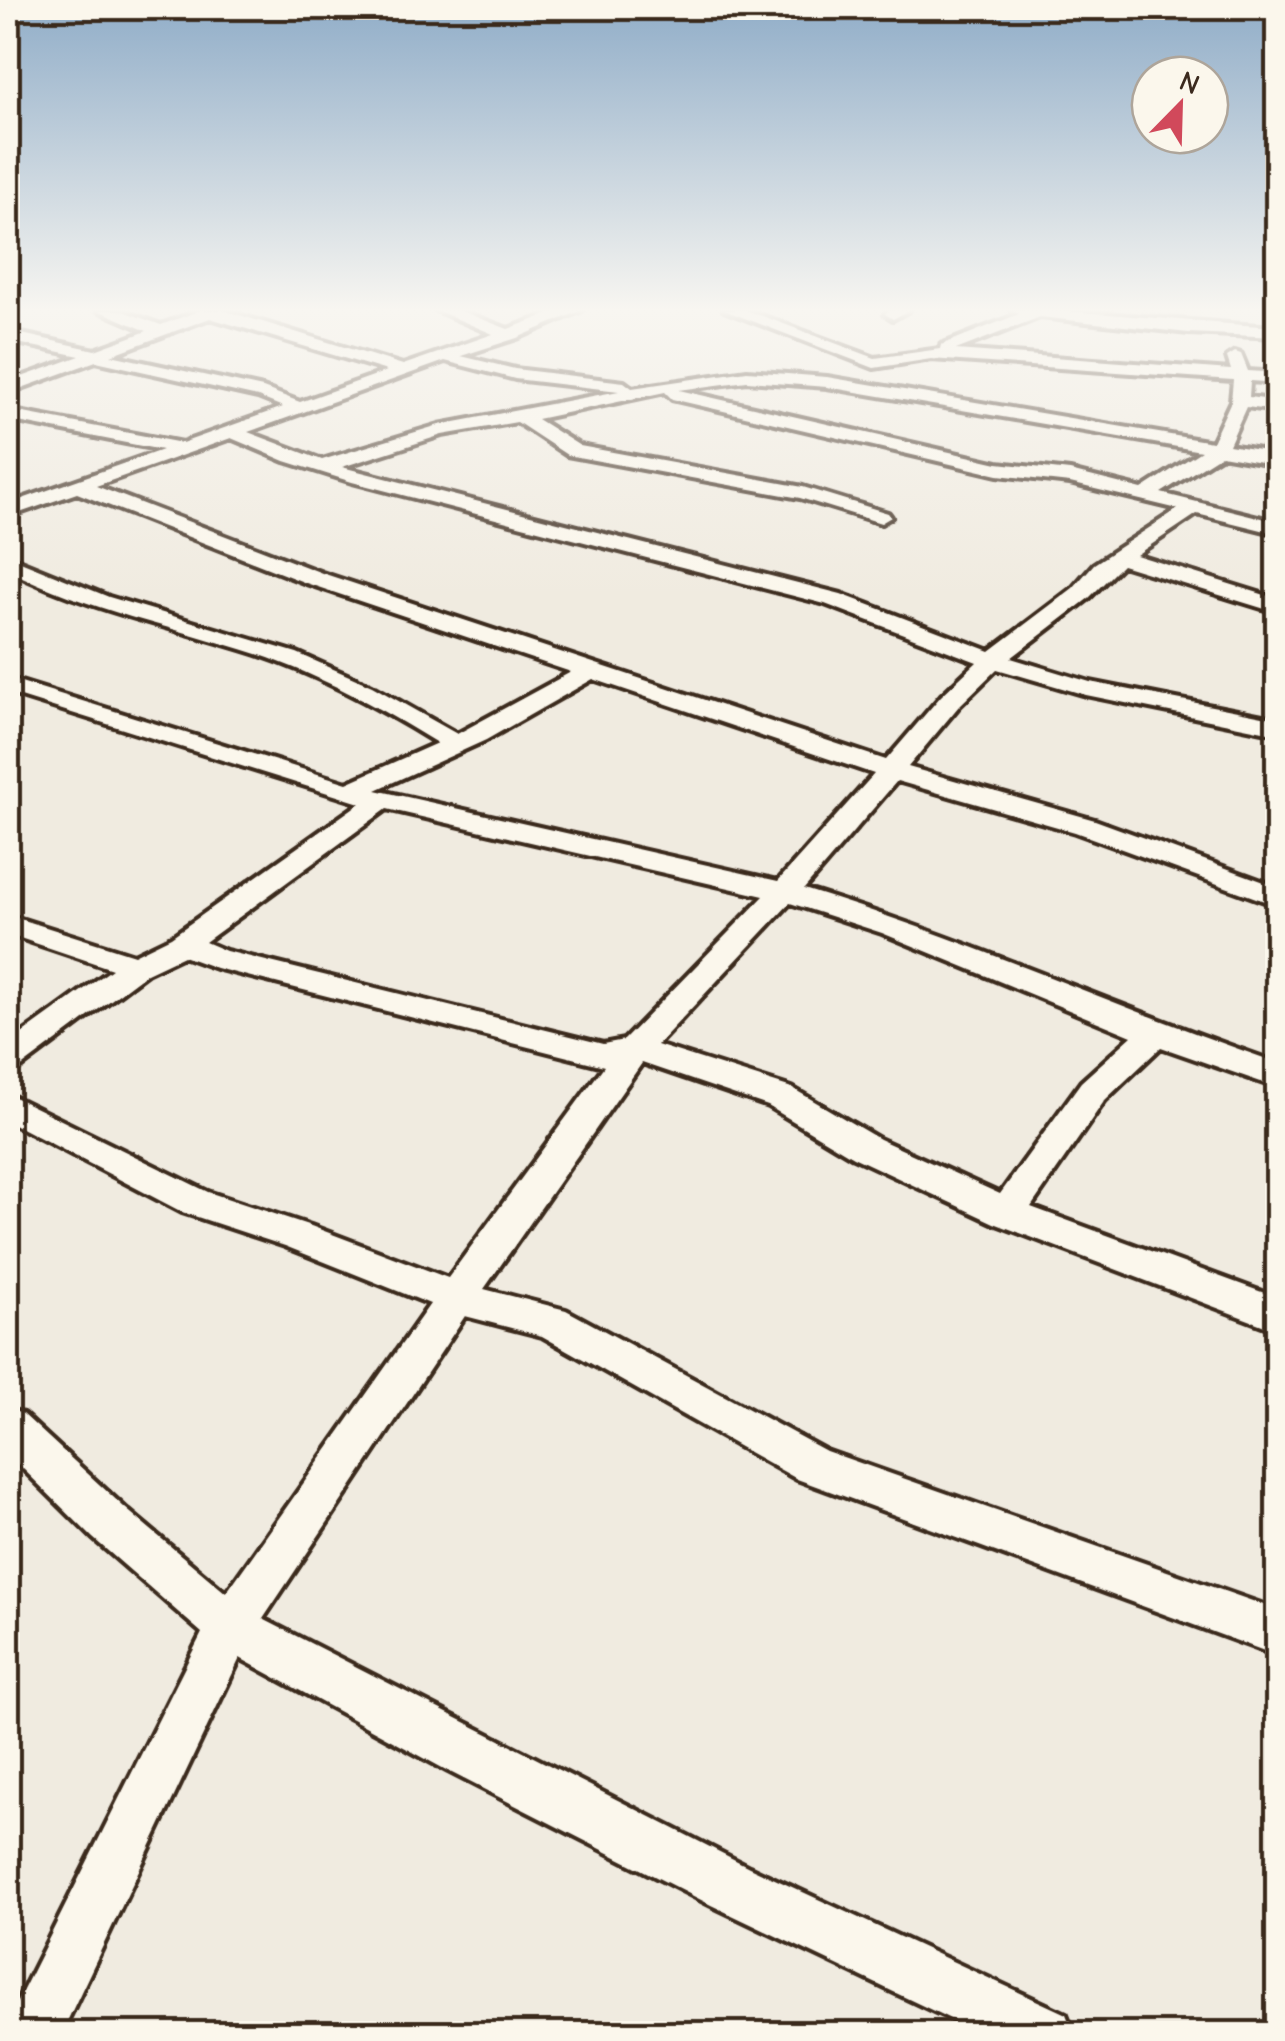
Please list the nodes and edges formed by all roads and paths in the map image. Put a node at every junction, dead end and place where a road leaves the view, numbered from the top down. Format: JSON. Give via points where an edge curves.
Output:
{"nodes":[{"id":1,"x":293,"y":405,"type":"edge"},
{"id":2,"x":308,"y":405,"type":"edge"},
{"id":3,"x":575,"y":405,"type":"edge"},
{"id":4,"x":713,"y":405,"type":"edge"},
{"id":5,"x":963,"y":405,"type":"edge"},
{"id":6,"x":1238,"y":405,"type":"edge"},
{"id":7,"x":300,"y":408,"type":"junction"},
{"id":8,"x":8,"y":415,"type":"edge"},
{"id":9,"x":521,"y":417,"type":"junction"},
{"id":10,"x":233,"y":432,"type":"junction"},
{"id":11,"x":184,"y":449,"type":"junction"},
{"id":12,"x":1218,"y":449,"type":"junction"},
{"id":13,"x":1278,"y":459,"type":"edge"},
{"id":14,"x":321,"y":467,"type":"junction"},
{"id":15,"x":77,"y":486,"type":"junction"},
{"id":16,"x":1145,"y":495,"type":"junction"},
{"id":17,"x":9,"y":508,"type":"edge"},
{"id":18,"x":1194,"y":508,"type":"junction"},
{"id":19,"x":880,"y":517,"type":"dead end"},
{"id":20,"x":1278,"y":528,"type":"edge"},
{"id":21,"x":1119,"y":557,"type":"junction"},
{"id":22,"x":8,"y":562,"type":"edge"},
{"id":23,"x":1278,"y":606,"type":"edge"},
{"id":24,"x":993,"y":660,"type":"junction"},
{"id":25,"x":590,"y":671,"type":"junction"},
{"id":26,"x":8,"y":685,"type":"edge"},
{"id":27,"x":1278,"y":727,"type":"edge"},
{"id":28,"x":458,"y":745,"type":"junction"},
{"id":29,"x":889,"y":770,"type":"junction"},
{"id":30,"x":349,"y":792,"type":"junction"},
{"id":31,"x":382,"y":800,"type":"junction"},
{"id":32,"x":781,"y":892,"type":"junction"},
{"id":33,"x":1278,"y":897,"type":"edge"},
{"id":34,"x":8,"y":924,"type":"edge"},
{"id":35,"x":182,"y":944,"type":"junction"},
{"id":36,"x":136,"y":966,"type":"junction"},
{"id":37,"x":1156,"y":1032,"type":"junction"},
{"id":38,"x":634,"y":1049,"type":"junction"},
{"id":39,"x":8,"y":1060,"type":"edge"},
{"id":40,"x":1278,"y":1076,"type":"edge"},
{"id":41,"x":8,"y":1106,"type":"edge"},
{"id":42,"x":1007,"y":1213,"type":"junction"},
{"id":43,"x":456,"y":1298,"type":"junction"},
{"id":44,"x":1278,"y":1315,"type":"edge"},
{"id":45,"x":8,"y":1426,"type":"edge"},
{"id":46,"x":230,"y":1626,"type":"junction"},
{"id":47,"x":1278,"y":1633,"type":"edge"},
{"id":48,"x":31,"y":2034,"type":"edge"},
{"id":49,"x":1046,"y":2034,"type":"edge"}],
"edges":[{"from":1,"to":7,"type":"street"},
{"from":2,"to":7,"type":"street"},
{"from":3,"to":9,"type":"street"},
{"from":4,"to":16,"type":"street"},
{"from":5,"to":12,"type":"street"},
{"from":6,"to":12,"type":"street"},
{"from":7,"to":10,"type":"street"},
{"from":8,"to":11,"type":"street"},
{"from":9,"to":14,"type":"street","via":[[438,430]]},
{"from":9,"to":19,"type":"street","via":[[574,451],[803,493]]},
{"from":10,"to":11,"type":"street"},
{"from":10,"to":14,"type":"street"},
{"from":11,"to":15,"type":"street"},
{"from":12,"to":13,"type":"street"},
{"from":12,"to":16,"type":"street"},
{"from":14,"to":24,"type":"street","via":[[833,598]]},
{"from":15,"to":17,"type":"street"},
{"from":15,"to":25,"type":"street","via":[[314,578]]},
{"from":16,"to":18,"type":"street"},
{"from":18,"to":20,"type":"street"},
{"from":18,"to":21,"type":"street"},
{"from":21,"to":23,"type":"street"},
{"from":21,"to":24,"type":"street"},
{"from":22,"to":28,"type":"street","via":[[104,602],[269,650]]},
{"from":24,"to":27,"type":"street","via":[[1086,688]]},
{"from":24,"to":29,"type":"street"},
{"from":25,"to":28,"type":"street"},
{"from":25,"to":29,"type":"street"},
{"from":26,"to":30,"type":"street"},
{"from":28,"to":30,"type":"street"},
{"from":29,"to":32,"type":"street"},
{"from":29,"to":33,"type":"street","via":[[1085,826]]},
{"from":30,"to":31,"type":"street"},
{"from":31,"to":32,"type":"street"},
{"from":31,"to":35,"type":"street"},
{"from":32,"to":37,"type":"street","via":[[893,926]]},
{"from":32,"to":38,"type":"street"},
{"from":34,"to":36,"type":"street"},
{"from":35,"to":36,"type":"street"},
{"from":35,"to":38,"type":"street","via":[[568,1046],[603,1054]]},
{"from":36,"to":39,"type":"street"},
{"from":37,"to":40,"type":"street"},
{"from":37,"to":42,"type":"street","via":[[1092,1092]]},
{"from":38,"to":42,"type":"street","via":[[780,1097],[866,1148]]},
{"from":38,"to":43,"type":"street"},
{"from":41,"to":43,"type":"street","via":[[195,1202]]},
{"from":42,"to":44,"type":"street"},
{"from":43,"to":46,"type":"street"},
{"from":43,"to":47,"type":"street","via":[[552,1322],[812,1465]]},
{"from":45,"to":46,"type":"street"},
{"from":46,"to":48,"type":"street"},
{"from":46,"to":49,"type":"street","via":[[730,1886]]}]}
